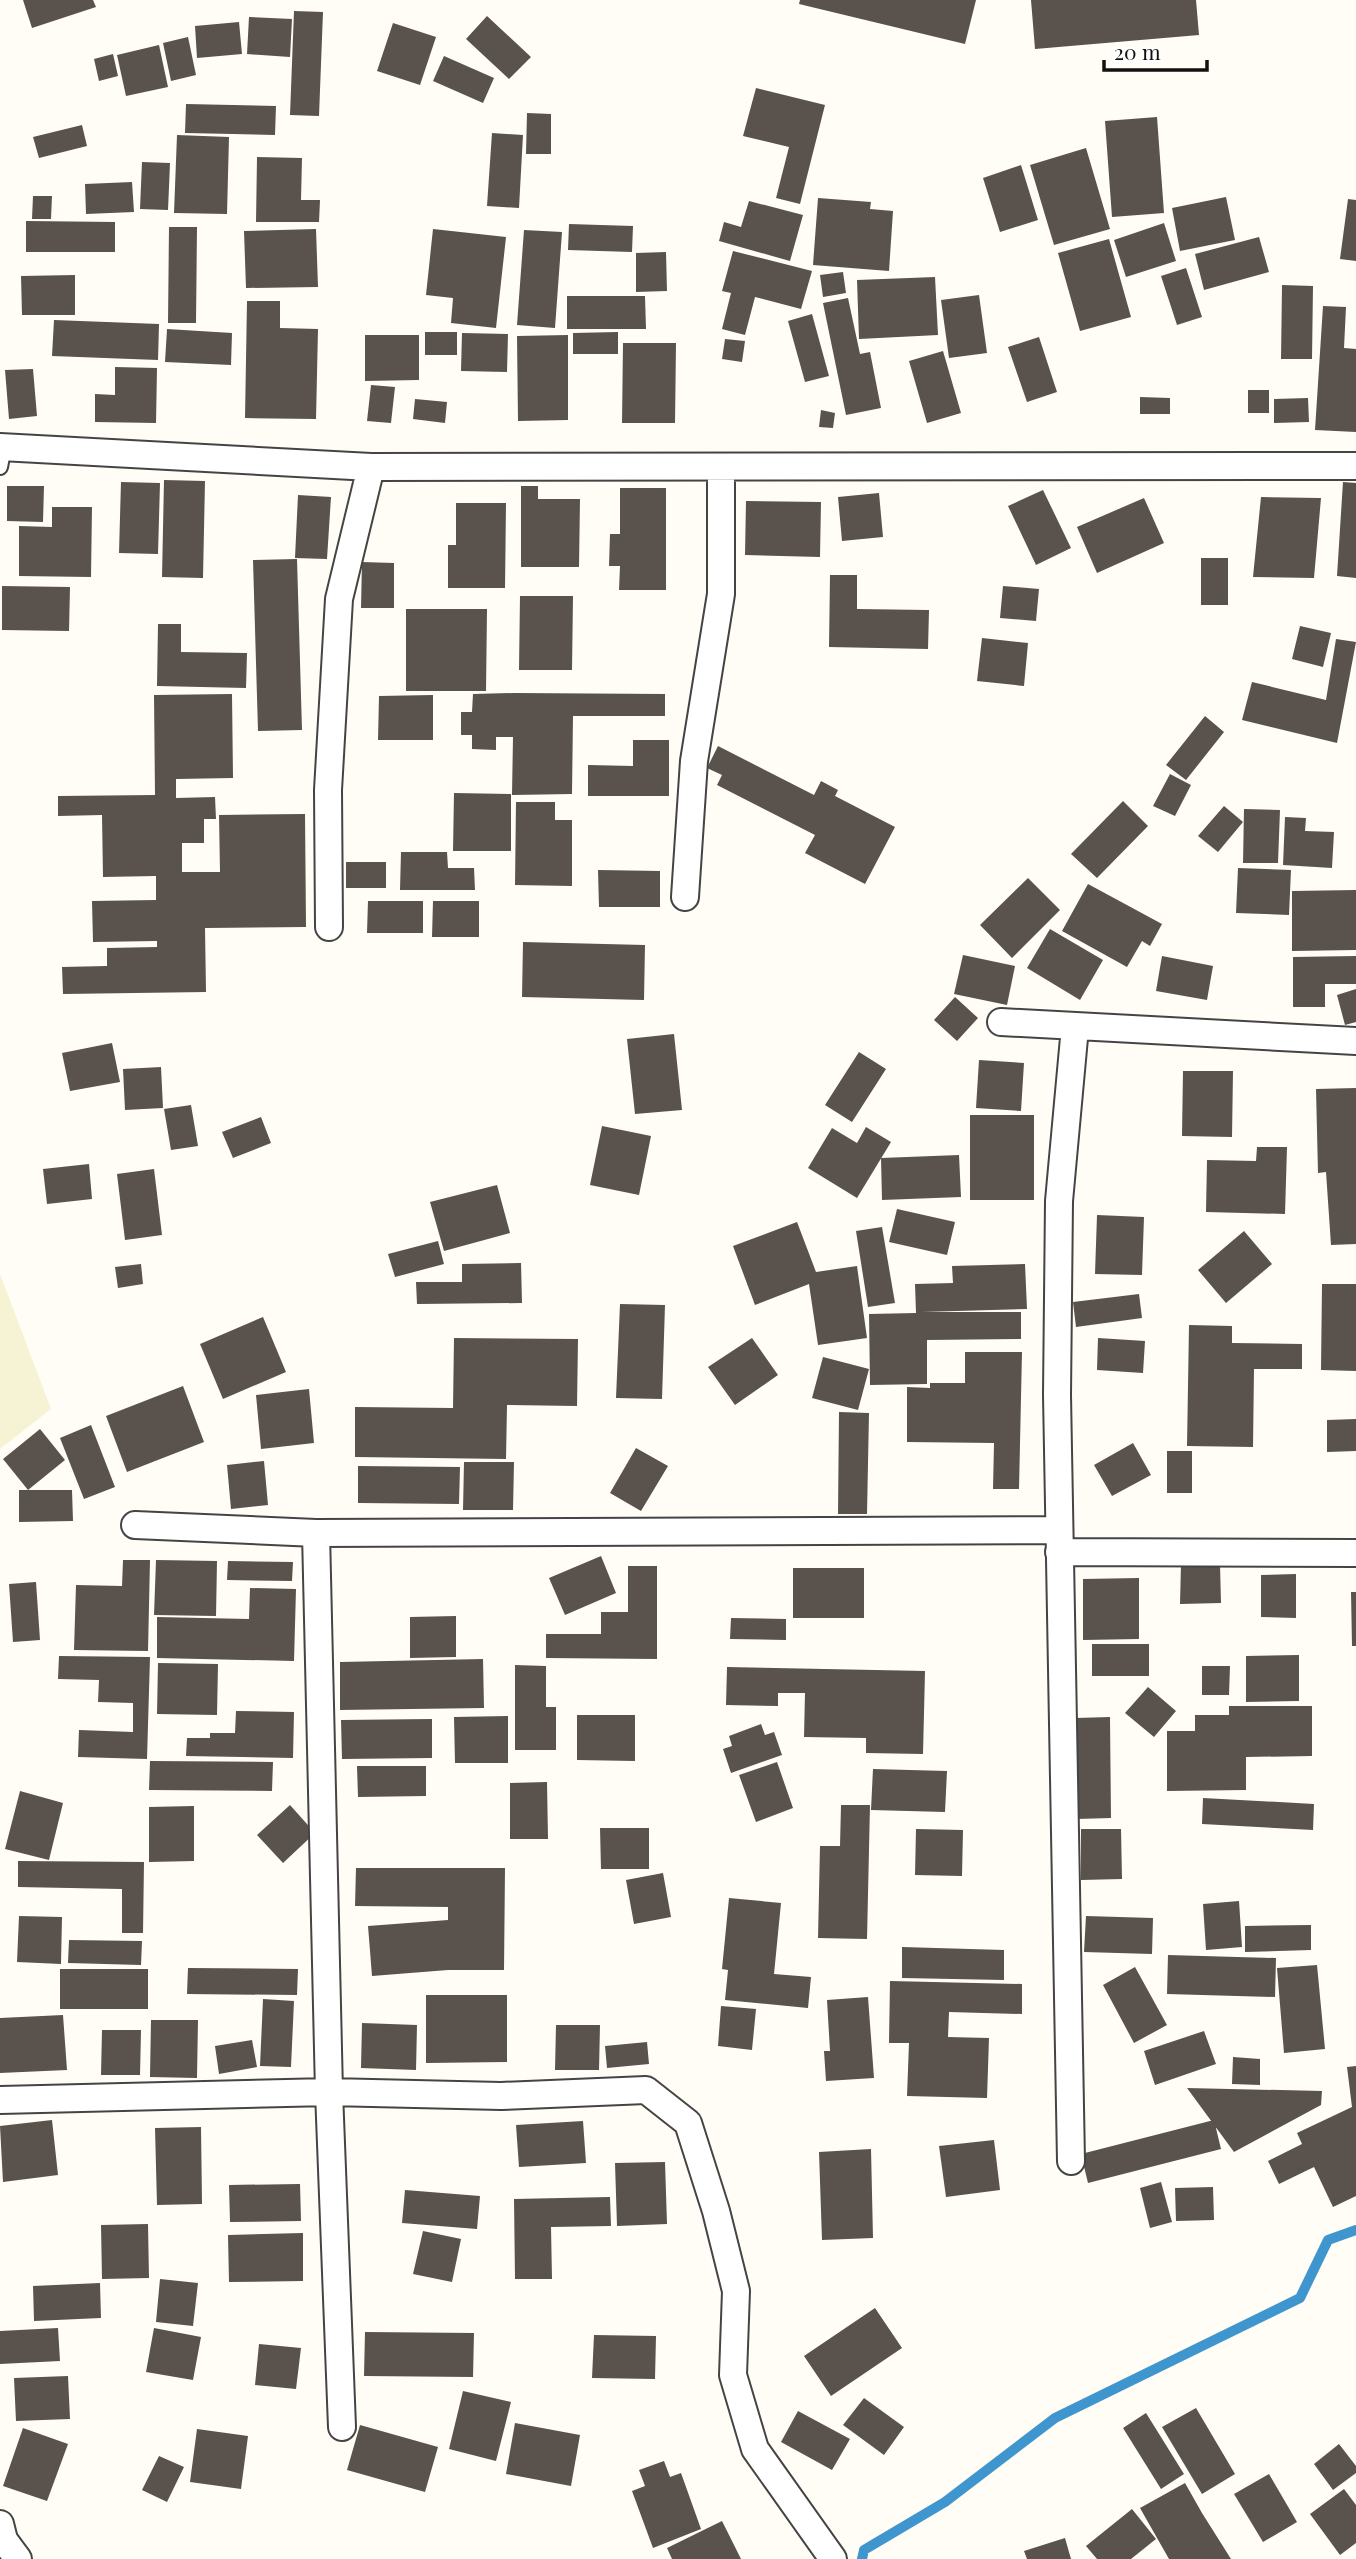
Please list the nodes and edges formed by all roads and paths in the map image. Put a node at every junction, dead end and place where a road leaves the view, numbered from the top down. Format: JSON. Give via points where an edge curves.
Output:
{"nodes":[{"id":1,"x":1,"y":454,"type":"edge"},
{"id":2,"x":1356,"y":466,"type":"edge"},
{"id":3,"x":371,"y":467,"type":"junction"},
{"id":4,"x":721,"y":467,"type":"junction"},
{"id":5,"x":685,"y":897,"type":"dead end"},
{"id":6,"x":329,"y":926,"type":"dead end"},
{"id":7,"x":1001,"y":1022,"type":"dead end"},
{"id":8,"x":1075,"y":1027,"type":"junction"},
{"id":9,"x":1356,"y":1041,"type":"edge"},
{"id":10,"x":135,"y":1525,"type":"dead end"},
{"id":11,"x":316,"y":1533,"type":"junction"},
{"id":12,"x":1059,"y":1541,"type":"junction"},
{"id":13,"x":1356,"y":1553,"type":"edge"},
{"id":14,"x":329,"y":2092,"type":"junction"},
{"id":15,"x":0,"y":2100,"type":"edge"},
{"id":16,"x":1071,"y":2161,"type":"dead end"},
{"id":17,"x":342,"y":2427,"type":"dead end"},
{"id":18,"x":0,"y":2524,"type":"edge"},
{"id":19,"x":18,"y":2559,"type":"edge"},
{"id":20,"x":834,"y":2559,"type":"edge"}],
"edges":[{"from":1,"to":3,"type":"street"},
{"from":2,"to":4,"type":"street"},
{"from":3,"to":4,"type":"street"},
{"from":3,"to":6,"type":"street","via":[[339,599],[328,790]]},
{"from":4,"to":5,"type":"street","via":[[721,594],[694,761]]},
{"from":7,"to":8,"type":"street"},
{"from":8,"to":9,"type":"street"},
{"from":8,"to":12,"type":"street","via":[[1059,1201]]},
{"from":10,"to":11,"type":"street"},
{"from":11,"to":12,"type":"street"},
{"from":11,"to":14,"type":"street"},
{"from":12,"to":13,"type":"street"},
{"from":12,"to":16,"type":"street"},
{"from":14,"to":15,"type":"street"},
{"from":14,"to":17,"type":"street"},
{"from":14,"to":20,"type":"street","via":[[501,2096],[646,2090],[688,2123],[736,2291],[733,2375],[755,2449]]},
{"from":18,"to":19,"type":"street","via":[[4,2540]]}]}
